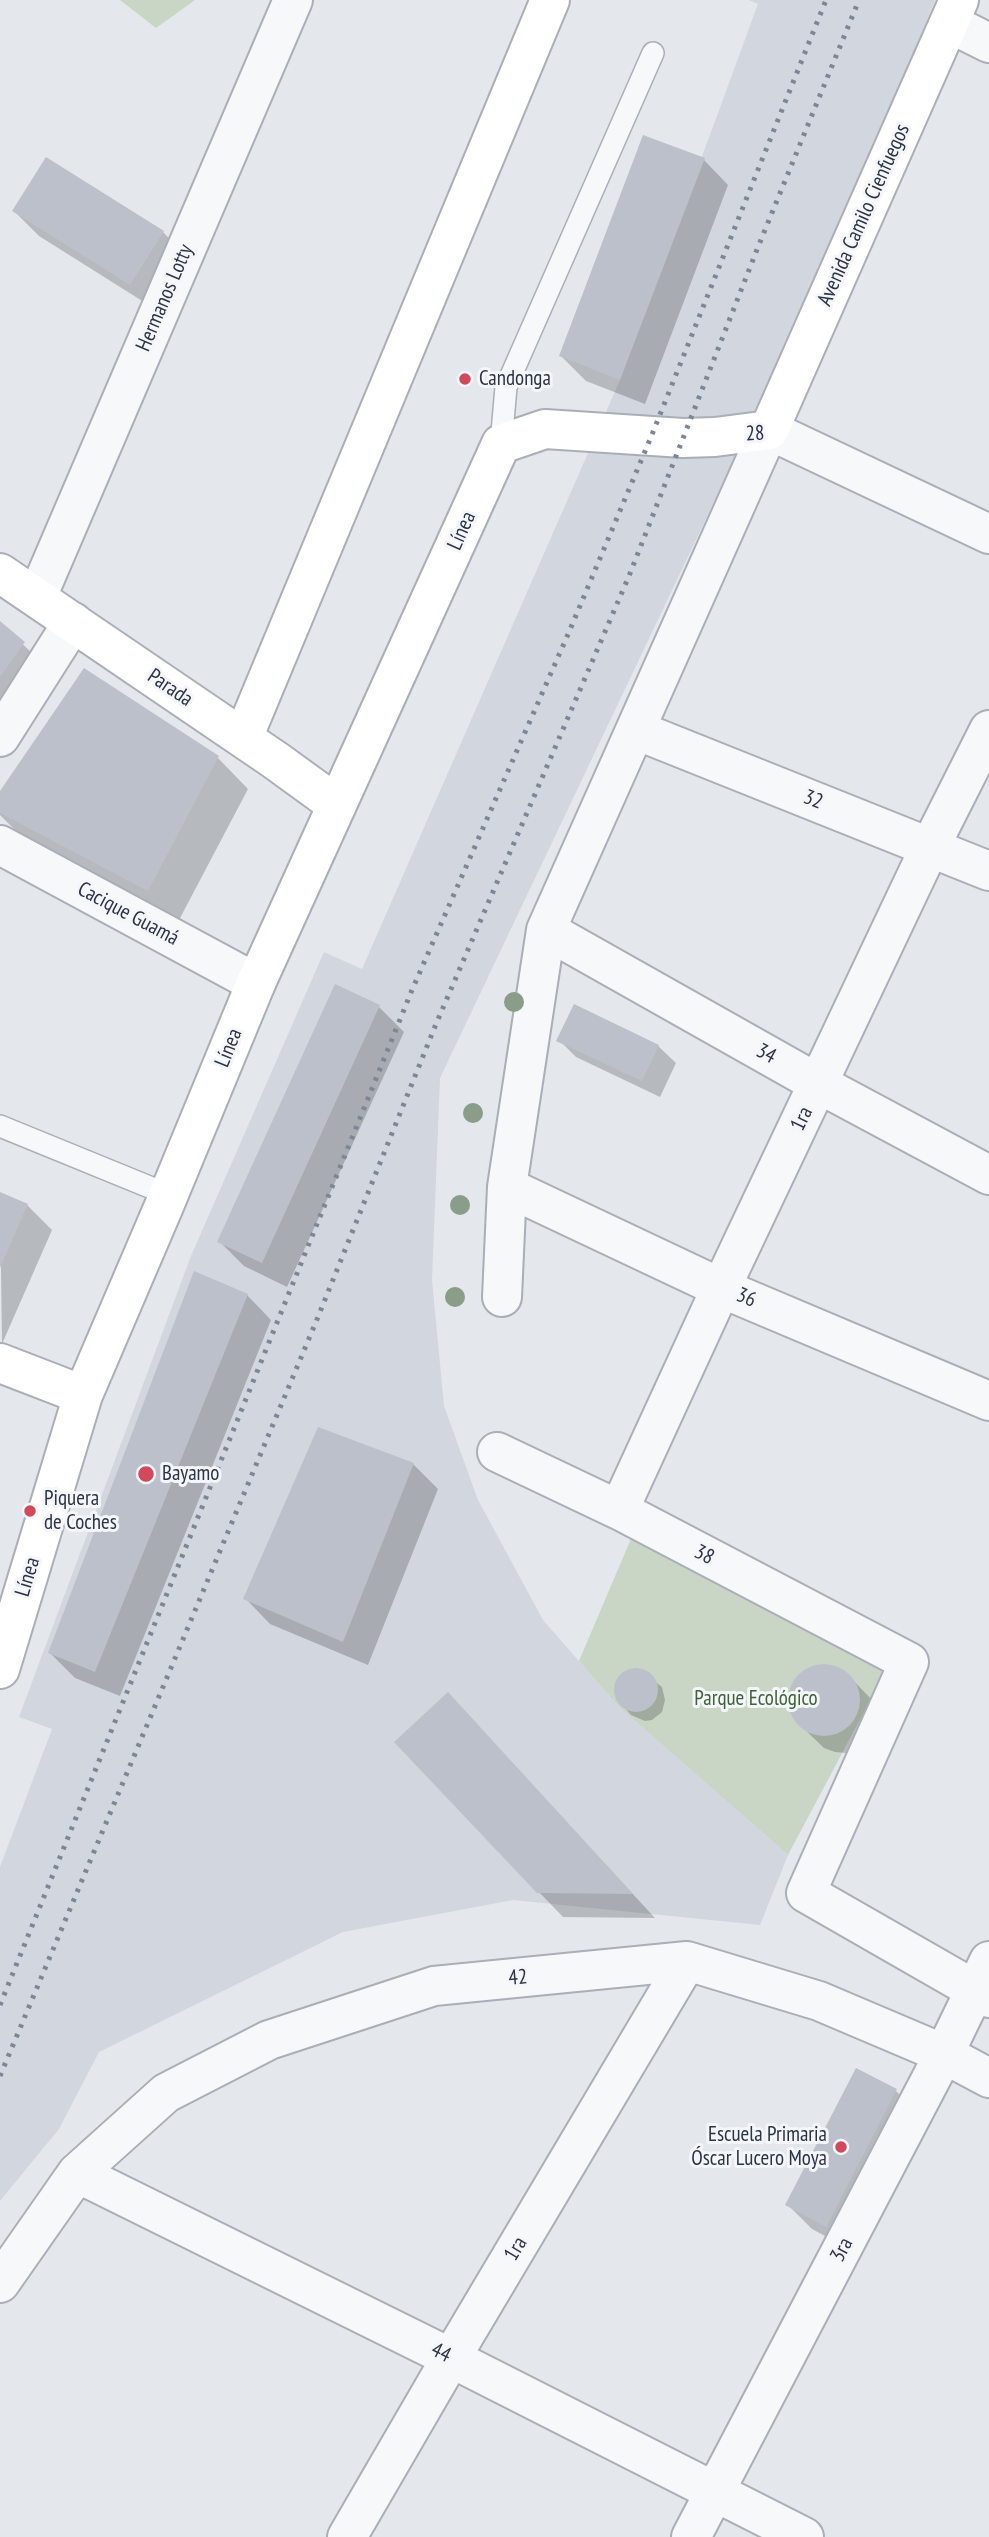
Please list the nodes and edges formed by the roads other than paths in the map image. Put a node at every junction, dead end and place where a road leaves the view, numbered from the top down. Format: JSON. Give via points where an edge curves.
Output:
{"nodes":[{"id":1,"x":293,"y":0,"type":"edge"},
{"id":2,"x":550,"y":0,"type":"edge"},
{"id":3,"x":954,"y":12,"type":"edge"},
{"id":4,"x":989,"y":43,"type":"edge"},
{"id":5,"x":653,"y":53,"type":"dead end"},
{"id":6,"x":769,"y":430,"type":"junction"},
{"id":7,"x":501,"y":444,"type":"junction"},
{"id":8,"x":989,"y":534,"type":"edge"},
{"id":9,"x":0,"y":573,"type":"edge"},
{"id":10,"x":37,"y":597,"type":"junction"},
{"id":11,"x":73,"y":622,"type":"junction"},
{"id":12,"x":636,"y":730,"type":"junction"},
{"id":13,"x":989,"y":730,"type":"edge"},
{"id":14,"x":0,"y":737,"type":"edge"},
{"id":15,"x":243,"y":738,"type":"junction"},
{"id":16,"x":338,"y":805,"type":"junction"},
{"id":17,"x":0,"y":845,"type":"edge"},
{"id":18,"x":930,"y":847,"type":"junction"},
{"id":19,"x":989,"y":871,"type":"edge"},
{"id":20,"x":546,"y":930,"type":"junction"},
{"id":21,"x":256,"y":983,"type":"junction"},
{"id":22,"x":819,"y":1084,"type":"junction"},
{"id":23,"x":0,"y":1126,"type":"edge"},
{"id":24,"x":989,"y":1175,"type":"edge"},
{"id":25,"x":507,"y":1187,"type":"junction"},
{"id":26,"x":169,"y":1195,"type":"junction"},
{"id":27,"x":721,"y":1288,"type":"junction"},
{"id":28,"x":502,"y":1297,"type":"dead end"},
{"id":29,"x":0,"y":1363,"type":"edge"},
{"id":30,"x":83,"y":1395,"type":"junction"},
{"id":31,"x":989,"y":1401,"type":"edge"},
{"id":32,"x":497,"y":1452,"type":"dead end"},
{"id":33,"x":619,"y":1510,"type":"junction"},
{"id":34,"x":0,"y":1668,"type":"edge"},
{"id":35,"x":687,"y":1961,"type":"junction"},
{"id":36,"x":985,"y":1983,"type":"edge"},
{"id":37,"x":944,"y":2054,"type":"junction"},
{"id":38,"x":989,"y":2078,"type":"edge"},
{"id":39,"x":77,"y":2173,"type":"junction"},
{"id":40,"x":0,"y":2283,"type":"edge"},
{"id":41,"x":450,"y":2358,"type":"junction"},
{"id":42,"x":715,"y":2491,"type":"junction"},
{"id":43,"x":347,"y":2537,"type":"edge"},
{"id":44,"x":691,"y":2537,"type":"edge"},
{"id":45,"x":804,"y":2537,"type":"edge"}],
"edges":[{"from":1,"to":10,"type":"street","name":"Hermanos Lotty"},
{"from":2,"to":15,"type":"main road"},
{"from":3,"to":4,"type":"street"},
{"from":3,"to":6,"type":"main road","name":"Avenida Camilo Cienfuegos"},
{"from":5,"to":7,"type":"lane","via":[[506,387]]},
{"from":6,"to":7,"type":"main road","name":"28","via":[[684,438],[545,429]]},
{"from":6,"to":8,"type":"street","name":"28"},
{"from":6,"to":12,"type":"street"},
{"from":7,"to":16,"type":"main road","name":"Línea"},
{"from":9,"to":10,"type":"main road","name":"Parada"},
{"from":10,"to":11,"type":"main road","name":"Parada"},
{"from":11,"to":14,"type":"street"},
{"from":11,"to":15,"type":"main road","name":"Parada"},
{"from":12,"to":18,"type":"street","name":"32"},
{"from":12,"to":20,"type":"street"},
{"from":13,"to":18,"type":"street","name":"1ra"},
{"from":15,"to":16,"type":"main road","name":"Parada"},
{"from":16,"to":21,"type":"main road","name":"Línea"},
{"from":17,"to":21,"type":"street","name":"Cacique Guamá"},
{"from":18,"to":19,"type":"street","name":"32"},
{"from":18,"to":22,"type":"street","name":"1ra"},
{"from":20,"to":22,"type":"street","name":"34"},
{"from":20,"to":25,"type":"street"},
{"from":21,"to":26,"type":"main road","name":"Línea"},
{"from":22,"to":24,"type":"street","name":"34"},
{"from":22,"to":27,"type":"street","name":"1ra"},
{"from":23,"to":26,"type":"lane"},
{"from":25,"to":27,"type":"street","name":"36"},
{"from":25,"to":28,"type":"street"},
{"from":26,"to":30,"type":"main road","name":"Línea"},
{"from":27,"to":31,"type":"street","name":"36"},
{"from":27,"to":33,"type":"street","name":"1ra"},
{"from":29,"to":30,"type":"main road"},
{"from":30,"to":34,"type":"main road","name":"Línea"},
{"from":32,"to":33,"type":"street","name":"38"},
{"from":33,"to":36,"type":"street","name":"38","via":[[909,1662],[806,1893]]},
{"from":35,"to":37,"type":"street","name":"42","via":[[819,2001]]},
{"from":35,"to":39,"type":"street","name":"42","via":[[434,1986],[269,2040],[166,2093]]},
{"from":35,"to":41,"type":"street","name":"1ra"},
{"from":36,"to":37,"type":"street","name":"3ra"},
{"from":37,"to":38,"type":"street","name":"42"},
{"from":37,"to":42,"type":"street","name":"3ra"},
{"from":39,"to":40,"type":"street","name":"42"},
{"from":39,"to":41,"type":"street","name":"44"},
{"from":41,"to":42,"type":"street","name":"44"},
{"from":41,"to":43,"type":"street","name":"1ra"},
{"from":42,"to":44,"type":"street","name":"3ra"},
{"from":42,"to":45,"type":"street","name":"44"}]}
